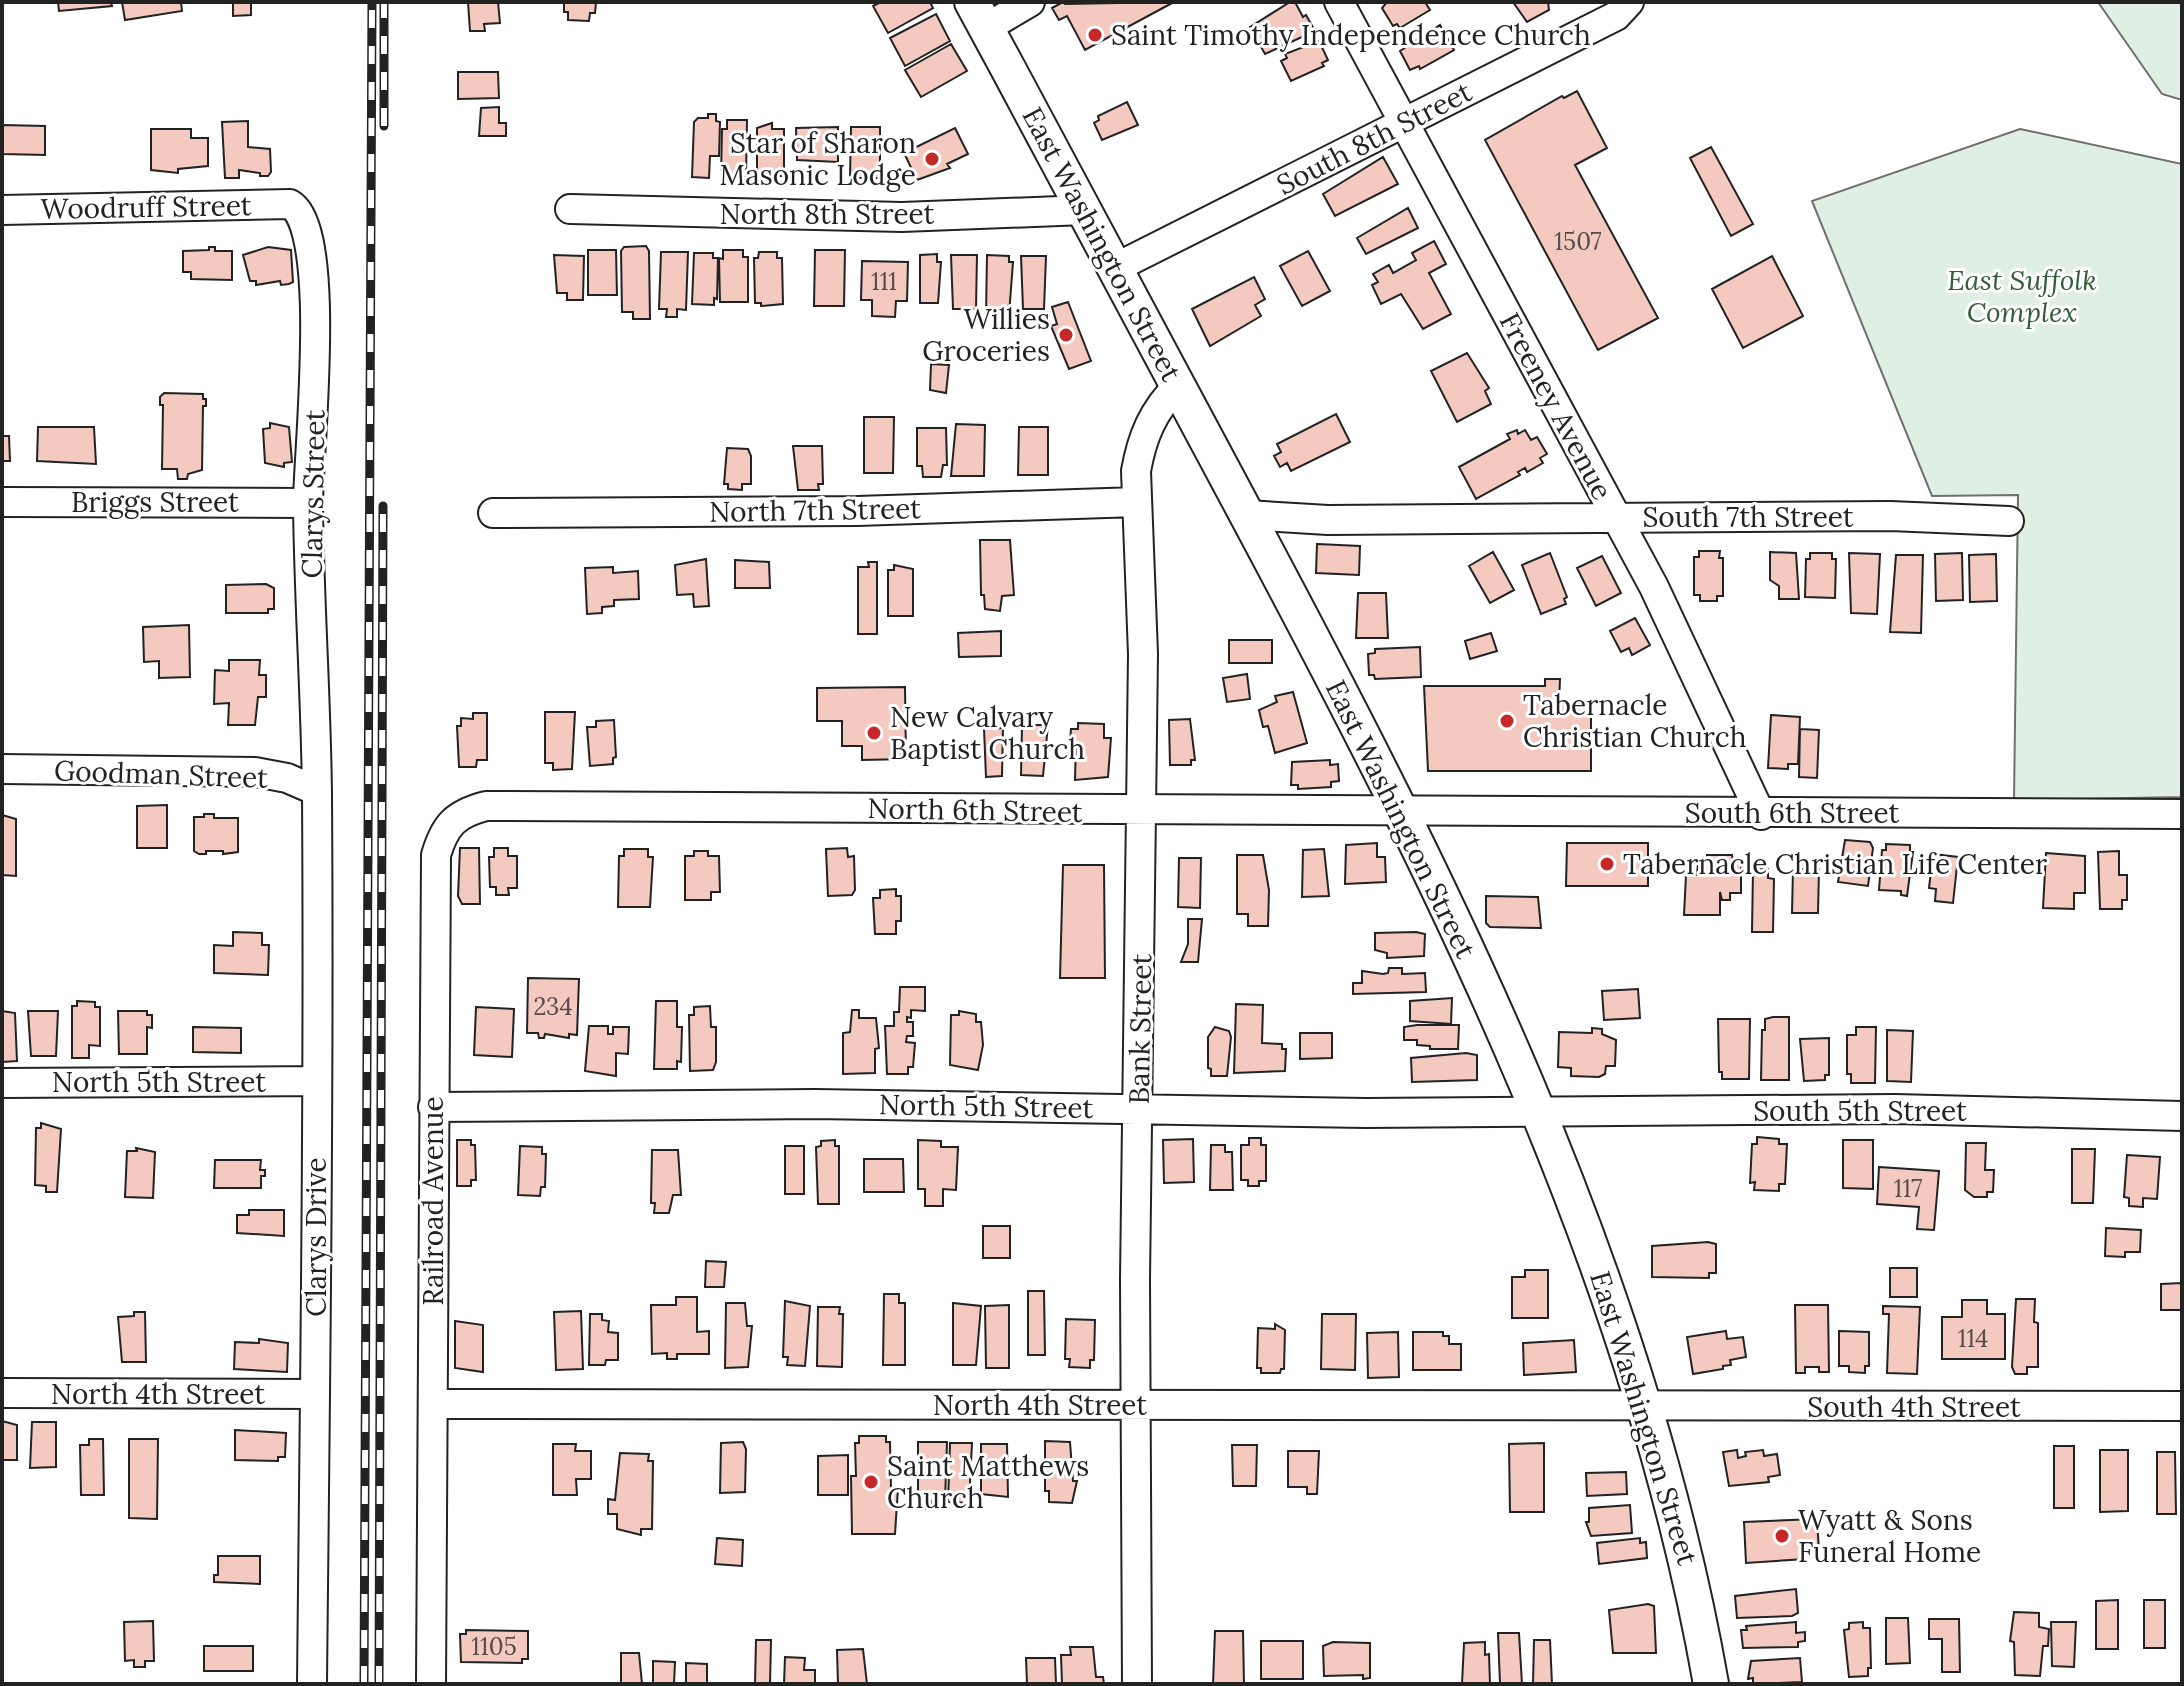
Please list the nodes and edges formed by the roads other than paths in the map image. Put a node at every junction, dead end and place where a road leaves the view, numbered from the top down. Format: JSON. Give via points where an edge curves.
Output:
{"nodes":[{"id":1,"x":1030,"y":2,"type":"edge"},
{"id":2,"x":1339,"y":2,"type":"edge"},
{"id":3,"x":1629,"y":2,"type":"edge"},
{"id":4,"x":979,"y":15,"type":"edge"},
{"id":5,"x":1402,"y":123,"type":"junction"},
{"id":6,"x":290,"y":204,"type":"joint"},
{"id":7,"x":570,"y":209,"type":"dead end"},
{"id":8,"x":2,"y":210,"type":"edge"},
{"id":9,"x":1085,"y":210,"type":"junction"},
{"id":10,"x":1115,"y":268,"type":"junction"},
{"id":11,"x":1178,"y":386,"type":"junction"},
{"id":12,"x":2,"y":502,"type":"edge"},
{"id":13,"x":1137,"y":502,"type":"junction"},
{"id":14,"x":308,"y":503,"type":"junction"},
{"id":15,"x":493,"y":513,"type":"dead end"},
{"id":16,"x":1247,"y":515,"type":"junction"},
{"id":17,"x":1616,"y":518,"type":"junction"},
{"id":18,"x":2009,"y":521,"type":"dead end"},
{"id":19,"x":2,"y":769,"type":"edge"},
{"id":20,"x":317,"y":791,"type":"junction"},
{"id":21,"x":547,"y":806,"type":"joint"},
{"id":22,"x":1142,"y":812,"type":"junction"},
{"id":23,"x":1403,"y":813,"type":"junction"},
{"id":24,"x":2182,"y":814,"type":"edge"},
{"id":25,"x":1761,"y":815,"type":"junction"},
{"id":26,"x":317,"y":1081,"type":"junction"},
{"id":27,"x":2,"y":1083,"type":"edge"},
{"id":28,"x":433,"y":1107,"type":"junction"},
{"id":29,"x":1139,"y":1108,"type":"junction"},
{"id":30,"x":1538,"y":1111,"type":"junction"},
{"id":31,"x":2182,"y":1116,"type":"edge"},
{"id":32,"x":2,"y":1393,"type":"edge"},
{"id":33,"x":315,"y":1394,"type":"junction"},
{"id":34,"x":434,"y":1404,"type":"junction"},
{"id":35,"x":1135,"y":1406,"type":"junction"},
{"id":36,"x":1645,"y":1406,"type":"junction"},
{"id":37,"x":2182,"y":1406,"type":"edge"},
{"id":38,"x":312,"y":1684,"type":"edge"},
{"id":39,"x":431,"y":1684,"type":"edge"},
{"id":40,"x":1137,"y":1684,"type":"edge"},
{"id":41,"x":1711,"y":1684,"type":"edge"}],
"edges":[{"from":1,"to":4,"type":"street"},
{"from":2,"to":5,"type":"street","name":"Freeney Avenue"},
{"from":3,"to":5,"type":"street","name":"South 8th Street","via":[[1616,16]]},
{"from":4,"to":9,"type":"main road","name":"East Washington Street"},
{"from":5,"to":10,"type":"street","name":"South 8th Street"},
{"from":5,"to":17,"type":"street","name":"Freeney Avenue"},
{"from":6,"to":8,"type":"street","name":"Woodruff Street"},
{"from":6,"to":14,"type":"street","name":"Clarys Street","via":[[302,220],[315,285],[315,416]]},
{"from":7,"to":9,"type":"street","name":"North 8th Street","via":[[902,217]]},
{"from":9,"to":10,"type":"main road","name":"East Washington Street"},
{"from":10,"to":11,"type":"main road","name":"East Washington Street"},
{"from":11,"to":13,"type":"street","name":"Bank Street","via":[[1152,418],[1141,443]]},
{"from":11,"to":16,"type":"main road","name":"East Washington Street"},
{"from":12,"to":14,"type":"street","name":"Briggs Street"},
{"from":13,"to":15,"type":"street","name":"North 7th Street","via":[[857,511]]},
{"from":13,"to":22,"type":"street","name":"Bank Street"},
{"from":14,"to":20,"type":"street","name":"Clarys Street"},
{"from":16,"to":17,"type":"street","name":"South 7th Street","via":[[1328,520]]},
{"from":16,"to":23,"type":"main road","name":"East Washington Street"},
{"from":17,"to":18,"type":"street","name":"South 7th Street","via":[[1890,516]]},
{"from":17,"to":25,"type":"street","name":"Freeney Avenue"},
{"from":19,"to":20,"type":"street","name":"Goodman Street","via":[[255,772]]},
{"from":20,"to":26,"type":"street","name":"Clarys Drive"},
{"from":21,"to":22,"type":"street","name":"North 6th Street"},
{"from":21,"to":28,"type":"street","name":"Railroad Avenue","via":[[486,806],[451,820],[442,835],[436,855]]},
{"from":22,"to":23,"type":"street","name":"North 6th Street"},
{"from":22,"to":29,"type":"street","name":"Bank Street"},
{"from":23,"to":25,"type":"street","name":"South 6th Street"},
{"from":23,"to":30,"type":"main road","name":"East Washington Street"},
{"from":24,"to":25,"type":"street","name":"South 6th Street"},
{"from":26,"to":27,"type":"street","name":"North 5th Street"},
{"from":26,"to":33,"type":"street","name":"Clarys Drive"},
{"from":28,"to":29,"type":"street","name":"North 5th Street"},
{"from":28,"to":34,"type":"street","name":"Railroad Avenue"},
{"from":29,"to":30,"type":"street","name":"North 5th Street"},
{"from":29,"to":35,"type":"street","name":"Bank Street"},
{"from":30,"to":31,"type":"street","name":"South 5th Street","via":[[1895,1109]]},
{"from":30,"to":36,"type":"main road","name":"East Washington Street","via":[[1607,1289]]},
{"from":32,"to":33,"type":"street","name":"North 4th Street"},
{"from":33,"to":38,"type":"street","name":"Clarys Drive"},
{"from":34,"to":35,"type":"street","name":"North 4th Street"},
{"from":34,"to":39,"type":"street","name":"Railroad Avenue"},
{"from":35,"to":36,"type":"street","name":"North 4th Street"},
{"from":35,"to":40,"type":"street","name":"Bank Street"},
{"from":36,"to":37,"type":"street","name":"South 4th Street"},
{"from":36,"to":41,"type":"main road","name":"East Washington Street","via":[[1695,1592]]}]}
